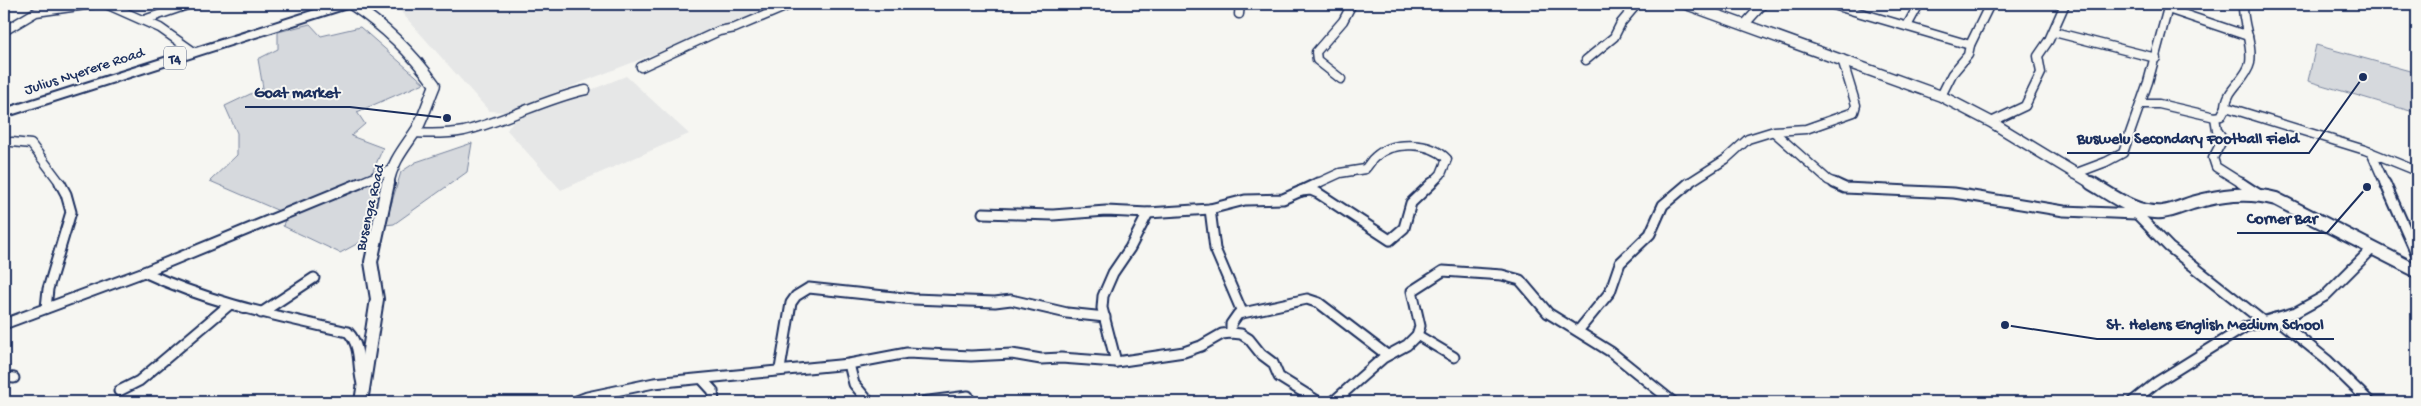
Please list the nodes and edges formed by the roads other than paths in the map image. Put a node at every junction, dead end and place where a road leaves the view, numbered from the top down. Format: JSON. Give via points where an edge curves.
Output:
{"nodes":[{"id":1,"x":93,"y":4,"type":"edge"},
{"id":2,"x":106,"y":4,"type":"edge"},
{"id":3,"x":190,"y":4,"type":"edge"},
{"id":4,"x":346,"y":4,"type":"edge"},
{"id":5,"x":350,"y":4,"type":"edge"},
{"id":6,"x":792,"y":4,"type":"edge"},
{"id":7,"x":1240,"y":4,"type":"edge"},
{"id":8,"x":1352,"y":4,"type":"edge"},
{"id":9,"x":1636,"y":4,"type":"edge"},
{"id":10,"x":1686,"y":4,"type":"edge"},
{"id":11,"x":1763,"y":4,"type":"edge"},
{"id":12,"x":1830,"y":4,"type":"edge"},
{"id":13,"x":1919,"y":4,"type":"edge"},
{"id":14,"x":1990,"y":4,"type":"edge"},
{"id":15,"x":2062,"y":4,"type":"edge"},
{"id":16,"x":2243,"y":4,"type":"edge"},
{"id":17,"x":1842,"y":5,"type":"edge"},
{"id":18,"x":2169,"y":6,"type":"edge"},
{"id":19,"x":1239,"y":14,"type":"dead end"},
{"id":20,"x":144,"y":20,"type":"junction"},
{"id":21,"x":1744,"y":25,"type":"junction"},
{"id":22,"x":1907,"y":26,"type":"junction"},
{"id":23,"x":4,"y":31,"type":"edge"},
{"id":24,"x":2054,"y":32,"type":"junction"},
{"id":25,"x":2248,"y":36,"type":"junction"},
{"id":26,"x":1970,"y":45,"type":"junction"},
{"id":27,"x":194,"y":52,"type":"junction"},
{"id":28,"x":2156,"y":58,"type":"junction"},
{"id":29,"x":1842,"y":59,"type":"junction"},
{"id":30,"x":1586,"y":60,"type":"dead end"},
{"id":31,"x":641,"y":67,"type":"dead end"},
{"id":32,"x":1341,"y":79,"type":"dead end"},
{"id":33,"x":586,"y":90,"type":"dead end"},
{"id":34,"x":2145,"y":93,"type":"junction"},
{"id":35,"x":1941,"y":96,"type":"junction"},
{"id":36,"x":2141,"y":104,"type":"junction"},
{"id":37,"x":2159,"y":104,"type":"junction"},
{"id":38,"x":2226,"y":107,"type":"junction"},
{"id":39,"x":2184,"y":111,"type":"junction"},
{"id":40,"x":4,"y":113,"type":"edge"},
{"id":41,"x":2215,"y":118,"type":"junction"},
{"id":42,"x":1991,"y":122,"type":"junction"},
{"id":43,"x":2217,"y":130,"type":"junction"},
{"id":44,"x":1774,"y":132,"type":"junction"},
{"id":45,"x":414,"y":133,"type":"junction"},
{"id":46,"x":12,"y":142,"type":"dead end"},
{"id":47,"x":2370,"y":152,"type":"junction"},
{"id":48,"x":391,"y":170,"type":"junction"},
{"id":49,"x":2417,"y":171,"type":"edge"},
{"id":50,"x":2074,"y":174,"type":"junction"},
{"id":51,"x":1300,"y":191,"type":"junction"},
{"id":52,"x":2258,"y":194,"type":"junction"},
{"id":53,"x":1210,"y":209,"type":"junction"},
{"id":54,"x":2132,"y":210,"type":"junction"},
{"id":55,"x":983,"y":212,"type":"dead end"},
{"id":56,"x":1148,"y":213,"type":"junction"},
{"id":57,"x":2372,"y":249,"type":"junction"},
{"id":58,"x":2417,"y":255,"type":"edge"},
{"id":59,"x":2417,"y":271,"type":"edge"},
{"id":60,"x":144,"y":272,"type":"junction"},
{"id":61,"x":314,"y":278,"type":"dead end"},
{"id":62,"x":229,"y":305,"type":"junction"},
{"id":63,"x":46,"y":308,"type":"junction"},
{"id":64,"x":1242,"y":312,"type":"junction"},
{"id":65,"x":261,"y":313,"type":"junction"},
{"id":66,"x":1105,"y":317,"type":"junction"},
{"id":67,"x":2274,"y":318,"type":"junction"},
{"id":68,"x":2264,"y":322,"type":"junction"},
{"id":69,"x":4,"y":324,"type":"edge"},
{"id":70,"x":1578,"y":331,"type":"junction"},
{"id":71,"x":1231,"y":333,"type":"junction"},
{"id":72,"x":1417,"y":335,"type":"junction"},
{"id":73,"x":1387,"y":355,"type":"junction"},
{"id":74,"x":1454,"y":357,"type":"dead end"},
{"id":75,"x":1116,"y":362,"type":"junction"},
{"id":76,"x":849,"y":364,"type":"junction"},
{"id":77,"x":780,"y":369,"type":"junction"},
{"id":78,"x":702,"y":379,"type":"junction"},
{"id":79,"x":364,"y":389,"type":"junction"},
{"id":80,"x":119,"y":391,"type":"dead end"},
{"id":81,"x":968,"y":396,"type":"dead end"},
{"id":82,"x":2136,"y":401,"type":"edge"},
{"id":83,"x":362,"y":402,"type":"edge"},
{"id":84,"x":574,"y":402,"type":"edge"},
{"id":85,"x":714,"y":402,"type":"edge"},
{"id":86,"x":869,"y":402,"type":"edge"},
{"id":87,"x":921,"y":402,"type":"edge"},
{"id":88,"x":1319,"y":402,"type":"edge"},
{"id":89,"x":1333,"y":402,"type":"edge"},
{"id":90,"x":1673,"y":402,"type":"edge"},
{"id":91,"x":2370,"y":402,"type":"edge"}],
"edges":[{"from":1,"to":23,"type":"street","via":[[36,12]]},
{"from":2,"to":20,"type":"street"},
{"from":3,"to":20,"type":"street"},
{"from":4,"to":27,"type":"highway","name":"Julius Nyerere Road","number":"T4"},
{"from":5,"to":45,"type":"street","name":"Busenga Road","via":[[366,14],[421,66],[435,85]]},
{"from":6,"to":31,"type":"street","via":[[713,34]]},
{"from":7,"to":19,"type":"street"},
{"from":8,"to":32,"type":"street","via":[[1343,21],[1316,52],[1317,60]]},
{"from":9,"to":30,"type":"street","via":[[1614,37]]},
{"from":10,"to":21,"type":"main road"},
{"from":11,"to":21,"type":"street"},
{"from":12,"to":17,"type":"street"},
{"from":13,"to":22,"type":"street"},
{"from":14,"to":26,"type":"street"},
{"from":15,"to":24,"type":"street"},
{"from":16,"to":25,"type":"street"},
{"from":17,"to":22,"type":"street"},
{"from":18,"to":25,"type":"street"},
{"from":18,"to":28,"type":"street"},
{"from":20,"to":27,"type":"street"},
{"from":21,"to":29,"type":"main road"},
{"from":22,"to":26,"type":"street"},
{"from":24,"to":28,"type":"street"},
{"from":24,"to":42,"type":"street","via":[[2038,56],[2041,73],[2025,106]]},
{"from":25,"to":38,"type":"street","via":[[2250,57],[2247,70],[2229,94]]},
{"from":26,"to":35,"type":"street","via":[[1968,55],[1952,74]]},
{"from":27,"to":40,"type":"highway","name":"Julius Nyerere Road","number":"T4"},
{"from":28,"to":34,"type":"street"},
{"from":29,"to":35,"type":"main road"},
{"from":29,"to":44,"type":"street","via":[[1856,105],[1854,112],[1806,129]]},
{"from":33,"to":45,"type":"street","via":[[566,94],[469,132],[435,136]]},
{"from":34,"to":36,"type":"street"},
{"from":34,"to":37,"type":"street"},
{"from":35,"to":42,"type":"main road"},
{"from":36,"to":37,"type":"street"},
{"from":36,"to":50,"type":"street","via":[[2129,145],[2123,153]]},
{"from":37,"to":39,"type":"street"},
{"from":38,"to":41,"type":"street","via":[[2225,113]]},
{"from":38,"to":47,"type":"street"},
{"from":39,"to":41,"type":"street"},
{"from":39,"to":43,"type":"street"},
{"from":41,"to":43,"type":"street"},
{"from":42,"to":50,"type":"main road"},
{"from":43,"to":52,"type":"street","via":[[2223,139],[2214,158],[2216,167]]},
{"from":44,"to":54,"type":"street","via":[[1828,180],[1850,189],[1949,193],[2064,211]]},
{"from":44,"to":70,"type":"street","via":[[1748,139],[1668,198],[1650,234],[1624,258],[1610,292]]},
{"from":45,"to":48,"type":"street","name":"Busenga Road"},
{"from":46,"to":63,"type":"street","via":[[31,144],[70,202],[71,212],[48,290]]},
{"from":47,"to":49,"type":"street"},
{"from":47,"to":58,"type":"street"},
{"from":48,"to":60,"type":"street"},
{"from":48,"to":79,"type":"street","name":"Busenga Road","via":[[371,262],[377,299]]},
{"from":50,"to":54,"type":"main road"},
{"from":51,"to":51,"type":"street","via":[[1318,193],[1390,240],[1404,228],[1411,203],[1441,174],[1447,159],[1439,152],[1405,144],[1375,156],[1364,169],[1340,173]]},
{"from":51,"to":53,"type":"street","via":[[1283,199],[1245,200]]},
{"from":52,"to":54,"type":"main road","via":[[2240,192],[2163,212]]},
{"from":52,"to":57,"type":"main road","via":[[2276,199]]},
{"from":53,"to":56,"type":"street"},
{"from":53,"to":64,"type":"street","via":[[1215,248]]},
{"from":54,"to":68,"type":"street","via":[[2169,246]]},
{"from":55,"to":56,"type":"street","via":[[1053,215],[1106,211]]},
{"from":56,"to":66,"type":"street","via":[[1105,288],[1102,308]]},
{"from":57,"to":59,"type":"main road"},
{"from":57,"to":67,"type":"street","via":[[2324,296],[2296,312]]},
{"from":60,"to":62,"type":"street","via":[[180,290]]},
{"from":60,"to":63,"type":"street"},
{"from":61,"to":65,"type":"street"},
{"from":62,"to":65,"type":"street"},
{"from":62,"to":80,"type":"street","via":[[139,381]]},
{"from":63,"to":69,"type":"street"},
{"from":64,"to":71,"type":"street","via":[[1231,324]]},
{"from":64,"to":73,"type":"street","via":[[1313,300]]},
{"from":65,"to":79,"type":"street","via":[[348,332],[359,345],[358,372]]},
{"from":66,"to":75,"type":"street"},
{"from":66,"to":77,"type":"street","via":[[1058,312],[1006,300],[906,299],[809,288],[796,296],[791,304]]},
{"from":67,"to":68,"type":"street"},
{"from":67,"to":91,"type":"street","via":[[2321,355]]},
{"from":68,"to":82,"type":"street","via":[[2245,327],[2228,337],[2157,382]]},
{"from":70,"to":72,"type":"street","via":[[1548,313],[1520,280],[1502,275],[1443,271],[1412,291],[1420,326]]},
{"from":70,"to":90,"type":"street","via":[[1627,364]]},
{"from":71,"to":75,"type":"street","via":[[1184,352]]},
{"from":71,"to":88,"type":"street","via":[[1249,339],[1273,363],[1279,376]]},
{"from":72,"to":73,"type":"street","via":[[1407,345]]},
{"from":72,"to":74,"type":"street"},
{"from":73,"to":89,"type":"street"},
{"from":75,"to":76,"type":"street","via":[[1041,359],[1012,354],[907,353]]},
{"from":76,"to":77,"type":"street"},
{"from":76,"to":86,"type":"street","via":[[854,384]]},
{"from":77,"to":78,"type":"street"},
{"from":78,"to":84,"type":"street","via":[[654,383]]},
{"from":78,"to":85,"type":"street","via":[[711,386]]},
{"from":79,"to":83,"type":"street","name":"Busenga Road"},
{"from":81,"to":87,"type":"street"}]}
